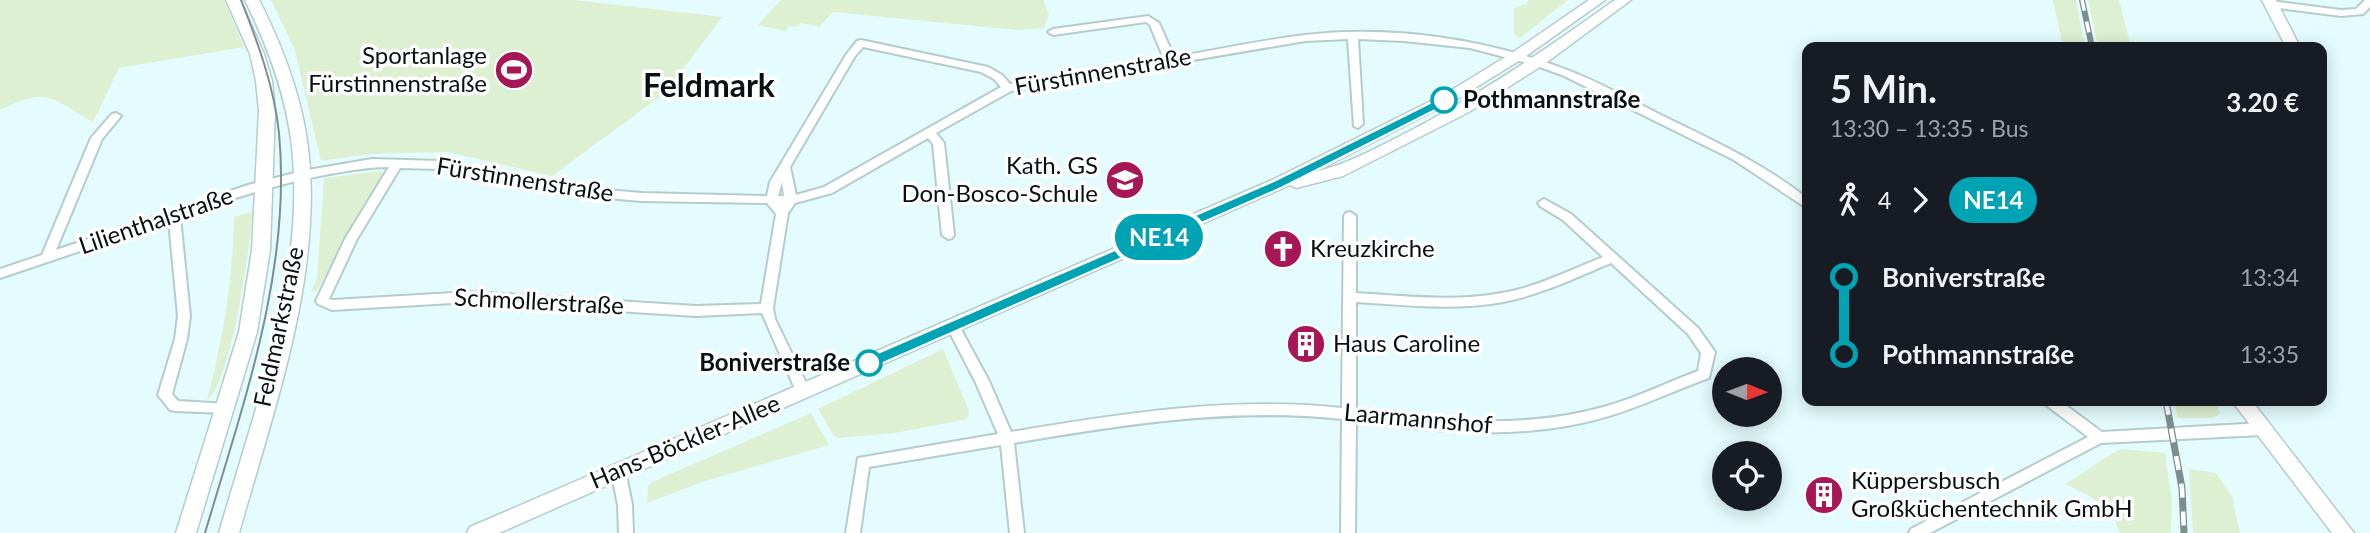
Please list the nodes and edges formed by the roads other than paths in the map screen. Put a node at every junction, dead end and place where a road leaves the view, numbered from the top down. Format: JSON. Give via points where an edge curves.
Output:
{"nodes":[{"id":1,"x":233,"y":0,"type":"edge"},
{"id":2,"x":252,"y":0,"type":"edge"},
{"id":3,"x":1598,"y":0,"type":"edge"},
{"id":4,"x":1624,"y":0,"type":"edge"},
{"id":5,"x":2370,"y":1,"type":"edge"},
{"id":6,"x":2270,"y":2,"type":"edge"},
{"id":7,"x":1053,"y":32,"type":"dead end"},
{"id":8,"x":1353,"y":35,"type":"junction"},
{"id":9,"x":2290,"y":42,"type":"edge"},
{"id":10,"x":1517,"y":56,"type":"junction"},
{"id":11,"x":1170,"y":60,"type":"junction"},
{"id":12,"x":1538,"y":62,"type":"junction"},
{"id":13,"x":1008,"y":88,"type":"junction"},
{"id":14,"x":116,"y":116,"type":"dead end"},
{"id":15,"x":1357,"y":124,"type":"dead end"},
{"id":16,"x":929,"y":132,"type":"junction"},
{"id":17,"x":1339,"y":154,"type":"junction"},
{"id":18,"x":397,"y":163,"type":"junction"},
{"id":19,"x":1352,"y":165,"type":"junction"},
{"id":20,"x":785,"y":168,"type":"junction"},
{"id":21,"x":302,"y":176,"type":"junction"},
{"id":22,"x":266,"y":184,"type":"junction"},
{"id":23,"x":1278,"y":184,"type":"junction"},
{"id":24,"x":792,"y":200,"type":"junction"},
{"id":25,"x":771,"y":201,"type":"junction"},
{"id":26,"x":1802,"y":201,"type":"edge"},
{"id":27,"x":1544,"y":203,"type":"dead end"},
{"id":28,"x":782,"y":213,"type":"junction"},
{"id":29,"x":174,"y":215,"type":"junction"},
{"id":30,"x":1350,"y":216,"type":"dead end"},
{"id":31,"x":948,"y":235,"type":"dead end"},
{"id":32,"x":47,"y":258,"type":"junction"},
{"id":33,"x":1612,"y":258,"type":"junction"},
{"id":34,"x":0,"y":274,"type":"edge"},
{"id":35,"x":1351,"y":297,"type":"junction"},
{"id":36,"x":767,"y":308,"type":"junction"},
{"id":37,"x":953,"y":327,"type":"junction"},
{"id":38,"x":803,"y":391,"type":"junction"},
{"id":39,"x":2058,"y":406,"type":"edge"},
{"id":40,"x":2245,"y":406,"type":"edge"},
{"id":41,"x":225,"y":408,"type":"junction"},
{"id":42,"x":1350,"y":414,"type":"junction"},
{"id":43,"x":2262,"y":429,"type":"junction"},
{"id":44,"x":2099,"y":438,"type":"junction"},
{"id":45,"x":1007,"y":439,"type":"junction"},
{"id":46,"x":618,"y":470,"type":"junction"},
{"id":47,"x":187,"y":533,"type":"edge"},
{"id":48,"x":229,"y":533,"type":"edge"},
{"id":49,"x":477,"y":533,"type":"edge"},
{"id":50,"x":626,"y":533,"type":"edge"},
{"id":51,"x":853,"y":533,"type":"edge"},
{"id":52,"x":1017,"y":533,"type":"edge"},
{"id":53,"x":1348,"y":533,"type":"edge"},
{"id":54,"x":1916,"y":533,"type":"edge"},
{"id":55,"x":2344,"y":533,"type":"edge"}],
"edges":[{"from":1,"to":22,"type":"street","name":"Feldmarkstraße","via":[[264,81]]},
{"from":2,"to":21,"type":"street","name":"Feldmarkstraße","via":[[282,68]]},
{"from":3,"to":10,"type":"street","name":"Hans-Böckler-Allee"},
{"from":4,"to":12,"type":"street","name":"Hans-Böckler-Allee"},
{"from":5,"to":6,"type":"street","via":[[2359,12],[2342,13]]},
{"from":6,"to":9,"type":"street"},
{"from":7,"to":11,"type":"street","via":[[1148,19]]},
{"from":8,"to":10,"type":"street","name":"Fürstinnenstraße","via":[[1418,38]]},
{"from":8,"to":11,"type":"street","name":"Fürstinnenstraße","via":[[1305,38]]},
{"from":8,"to":15,"type":"street"},
{"from":10,"to":12,"type":"street","name":"Fürstinnenstraße"},
{"from":10,"to":17,"type":"street","name":"Hans-Böckler-Allee","via":[[1452,96]]},
{"from":11,"to":13,"type":"street","name":"Fürstinnenstraße"},
{"from":12,"to":19,"type":"street","name":"Hans-Böckler-Allee","via":[[1458,113]]},
{"from":12,"to":26,"type":"street","name":"Fürstinnenstraße","via":[[1734,154]]},
{"from":13,"to":16,"type":"street","name":"Fürstinnenstraße"},
{"from":13,"to":20,"type":"street","via":[[984,69],[861,43]]},
{"from":14,"to":32,"type":"street","name":"Lilienthalstraße","via":[[97,138]]},
{"from":16,"to":24,"type":"street","name":"Fürstinnenstraße","via":[[828,190]]},
{"from":16,"to":31,"type":"street","via":[[938,143]]},
{"from":17,"to":19,"type":"street"},
{"from":17,"to":23,"type":"street","name":"Hans-Böckler-Allee"},
{"from":18,"to":21,"type":"street","name":"Fürstinnenstraße"},
{"from":18,"to":25,"type":"street","name":"Fürstinnenstraße","via":[[440,165],[558,190]]},
{"from":18,"to":36,"type":"street","name":"Schmollerstraße","via":[[351,239],[322,301],[332,305],[470,297],[696,311]]},
{"from":19,"to":23,"type":"street","name":"Hans-Böckler-Allee","via":[[1308,181]]},
{"from":20,"to":24,"type":"street"},
{"from":20,"to":25,"type":"street"},
{"from":21,"to":22,"type":"street","name":"Fürstinnenstraße"},
{"from":21,"to":48,"type":"street","name":"Feldmarkstraße","via":[[298,245],[285,327]]},
{"from":22,"to":29,"type":"street","name":"Lilienthalstraße"},
{"from":22,"to":41,"type":"street","name":"Feldmarkstraße","via":[[248,332]]},
{"from":23,"to":37,"type":"street","name":"Hans-Böckler-Allee"},
{"from":24,"to":25,"type":"street","name":"Fürstinnenstraße"},
{"from":24,"to":28,"type":"street"},
{"from":25,"to":28,"type":"street"},
{"from":27,"to":33,"type":"street","name":"Laarmannshof","via":[[1567,217]]},
{"from":28,"to":36,"type":"street"},
{"from":29,"to":32,"type":"street","name":"Lilienthalstraße"},
{"from":29,"to":41,"type":"street","via":[[184,316],[165,395],[174,406]]},
{"from":30,"to":35,"type":"street"},
{"from":32,"to":34,"type":"street","name":"Lilienthalstraße"},
{"from":33,"to":35,"type":"street","via":[[1500,298],[1408,301]]},
{"from":33,"to":42,"type":"street","name":"Laarmannshof","via":[[1693,331],[1708,352],[1704,374],[1581,418],[1513,426],[1442,426]]},
{"from":35,"to":42,"type":"street"},
{"from":36,"to":38,"type":"street"},
{"from":37,"to":38,"type":"street","name":"Hans-Böckler-Allee"},
{"from":37,"to":45,"type":"street"},
{"from":38,"to":46,"type":"street","name":"Hans-Böckler-Allee"},
{"from":39,"to":44,"type":"street"},
{"from":40,"to":43,"type":"street"},
{"from":41,"to":47,"type":"street","name":"Feldmarkstraße"},
{"from":42,"to":45,"type":"street","name":"Laarmannshof","via":[[1290,410],[1220,413]]},
{"from":42,"to":53,"type":"street"},
{"from":43,"to":44,"type":"street"},
{"from":43,"to":55,"type":"street"},
{"from":44,"to":54,"type":"street"},
{"from":45,"to":51,"type":"street","name":"Laarmannshof","via":[[863,462]]},
{"from":45,"to":52,"type":"street"},
{"from":46,"to":49,"type":"street","name":"Hans-Böckler-Allee"},
{"from":46,"to":50,"type":"street"}]}
